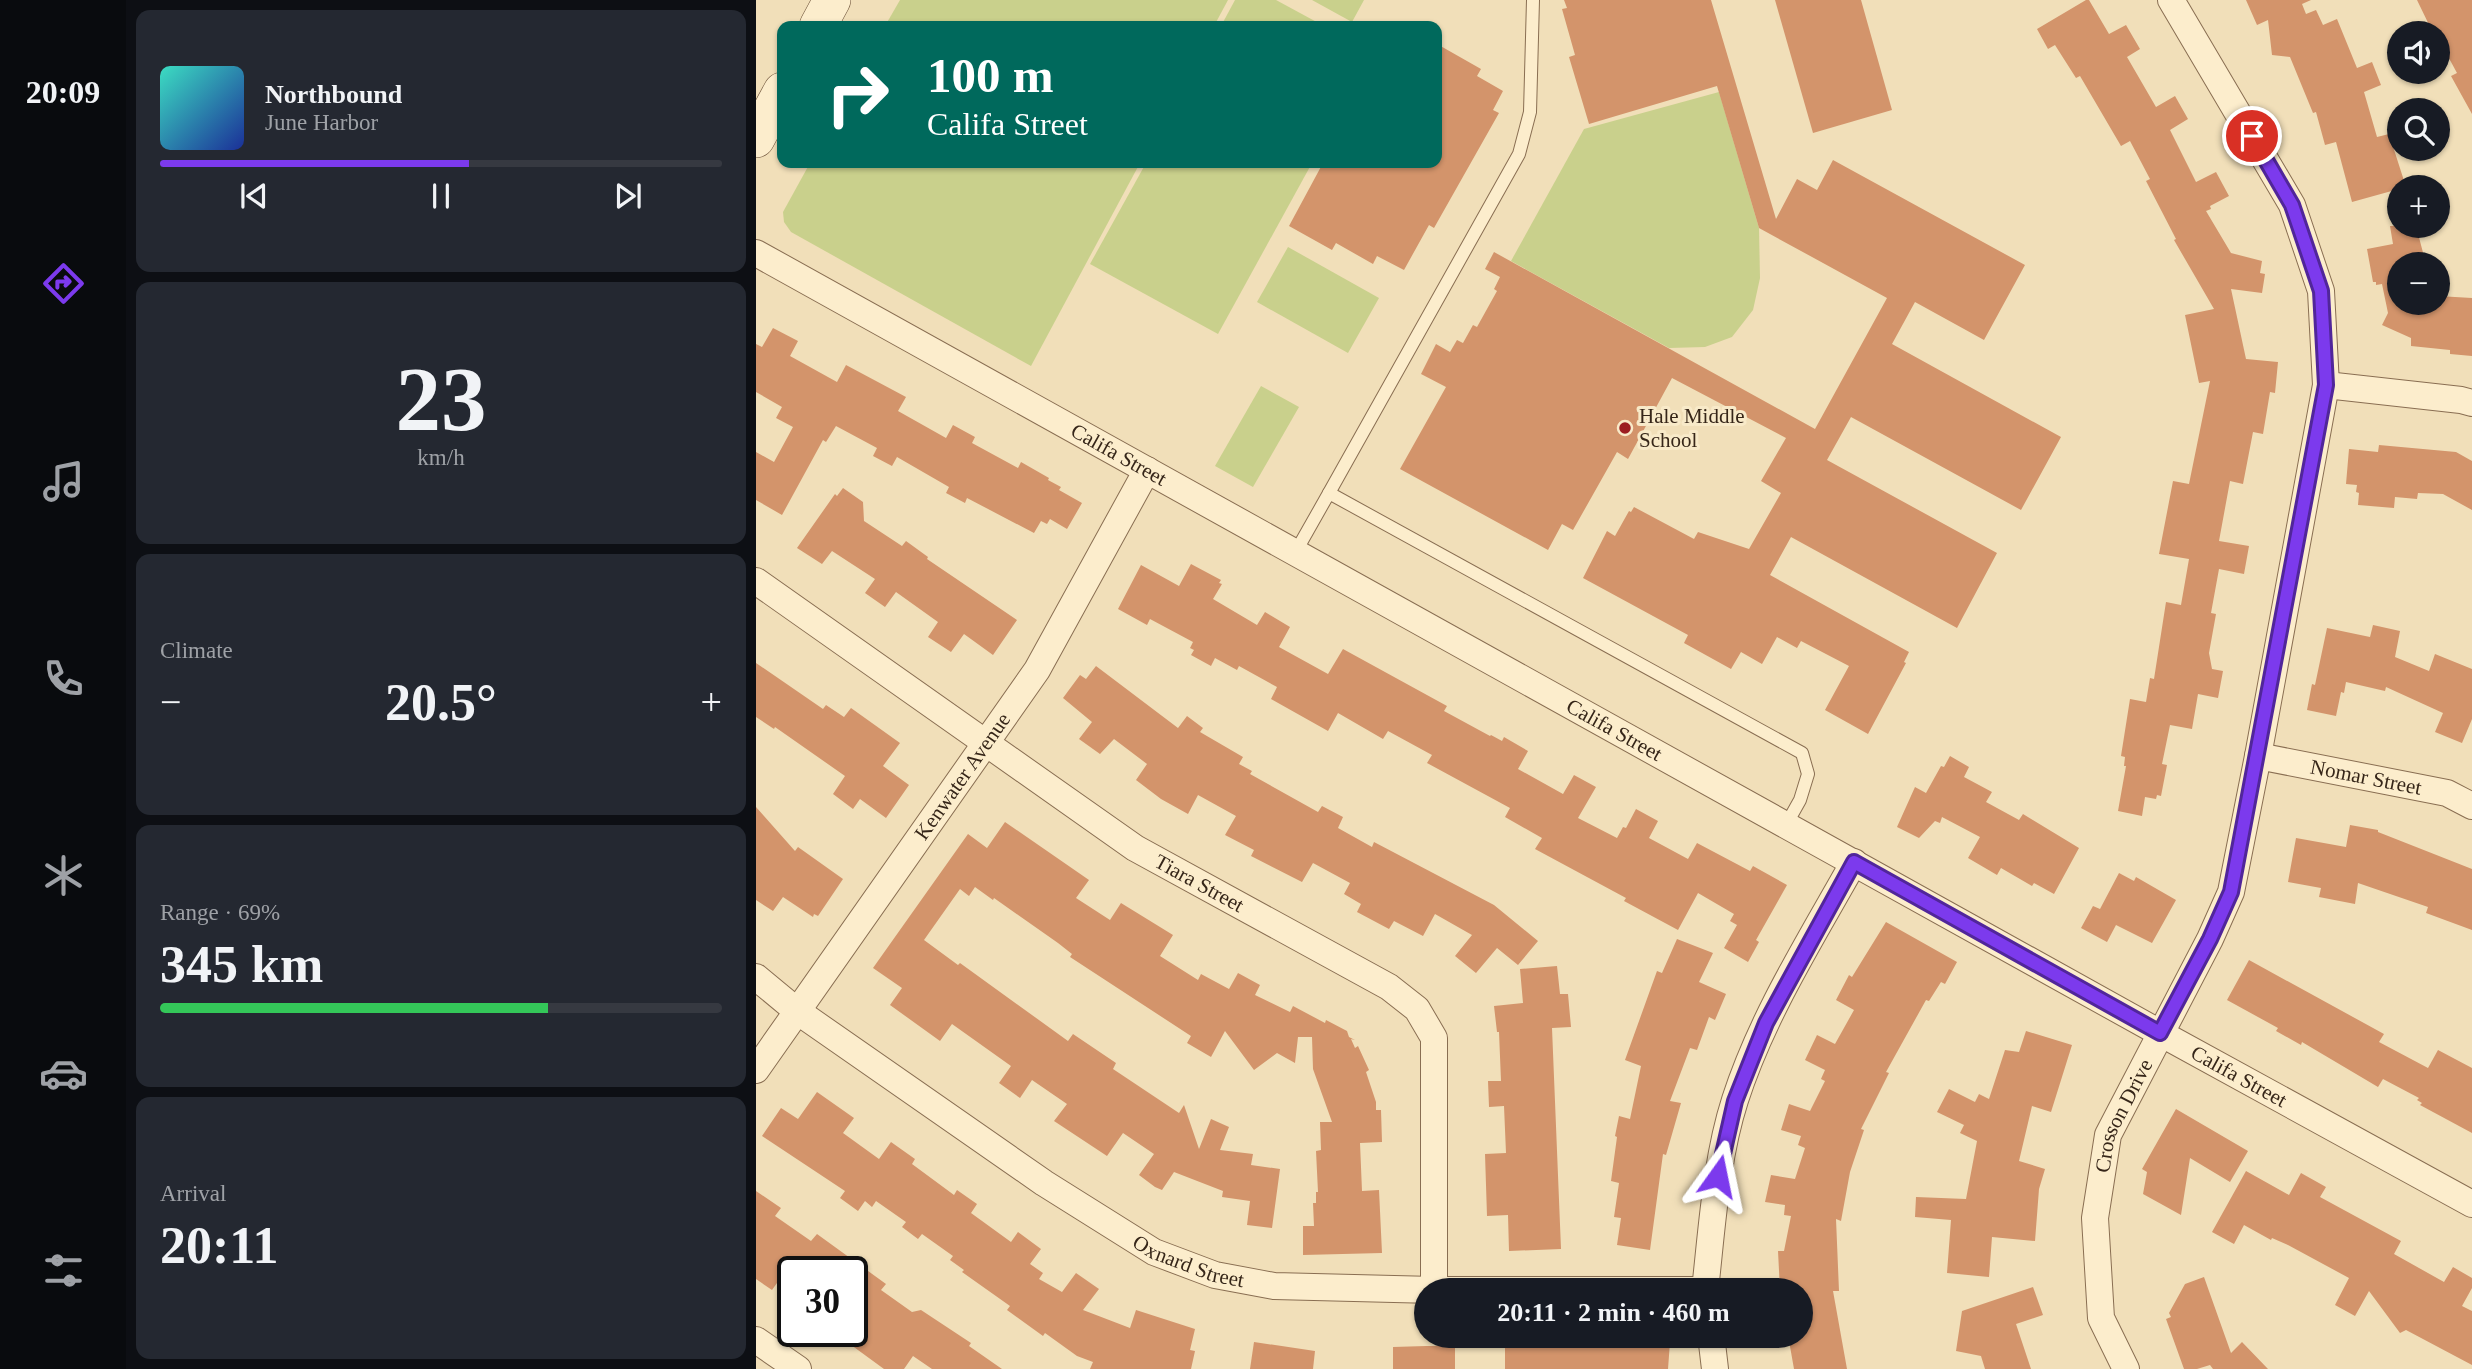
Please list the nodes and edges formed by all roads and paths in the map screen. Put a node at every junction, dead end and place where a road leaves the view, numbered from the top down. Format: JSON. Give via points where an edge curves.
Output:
{"nodes":[{"id":1,"x":832,"y":0,"type":"edge"},
{"id":2,"x":1533,"y":0,"type":"edge"},
{"id":3,"x":2171,"y":0,"type":"edge"},
{"id":4,"x":821,"y":21,"type":"edge"},
{"id":5,"x":777,"y":100,"type":"edge"},
{"id":6,"x":756,"y":139,"type":"edge"},
{"id":7,"x":756,"y":253,"type":"edge"},
{"id":8,"x":2326,"y":385,"type":"junction"},
{"id":9,"x":2472,"y":403,"type":"edge"},
{"id":10,"x":1147,"y":470,"type":"junction"},
{"id":11,"x":1329,"y":493,"type":"junction"},
{"id":12,"x":1295,"y":553,"type":"junction"},
{"id":13,"x":756,"y":581,"type":"edge"},
{"id":14,"x":987,"y":742,"type":"junction"},
{"id":15,"x":2258,"y":756,"type":"junction"},
{"id":16,"x":2472,"y":806,"type":"edge"},
{"id":17,"x":1786,"y":825,"type":"junction"},
{"id":18,"x":1854,"y":862,"type":"junction"},
{"id":19,"x":756,"y":977,"type":"edge"},
{"id":20,"x":797,"y":1011,"type":"junction"},
{"id":21,"x":2160,"y":1033,"type":"junction"},
{"id":22,"x":756,"y":1070,"type":"edge"},
{"id":23,"x":2472,"y":1204,"type":"edge"},
{"id":24,"x":1434,"y":1278,"type":"edge"},
{"id":25,"x":1706,"y":1278,"type":"edge"},
{"id":26,"x":1414,"y":1290,"type":"edge"},
{"id":27,"x":756,"y":1340,"type":"edge"},
{"id":28,"x":1713,"y":1348,"type":"edge"},
{"id":29,"x":798,"y":1369,"type":"edge"},
{"id":30,"x":1715,"y":1369,"type":"edge"},
{"id":31,"x":2126,"y":1369,"type":"edge"}],
"edges":[{"from":1,"to":4,"type":"main road"},
{"from":2,"to":11,"type":"lane","via":[[1530,112],[1520,154]]},
{"from":3,"to":8,"type":"street","name":"Crosson Drive","via":[[2292,205],[2321,291]]},
{"from":5,"to":6,"type":"main road"},
{"from":7,"to":10,"type":"street","name":"Califa Street"},
{"from":8,"to":9,"type":"street"},
{"from":8,"to":15,"type":"street","name":"Crosson Drive"},
{"from":10,"to":12,"type":"street","name":"Califa Street"},
{"from":10,"to":14,"type":"street","name":"Kenwater Avenue","via":[[1052,645]]},
{"from":11,"to":12,"type":"lane"},
{"from":11,"to":17,"type":"lane","via":[[1802,753],[1808,774]]},
{"from":12,"to":17,"type":"street","name":"Califa Street"},
{"from":13,"to":14,"type":"street","name":"Tiara Street"},
{"from":14,"to":20,"type":"street","name":"Kenwater Avenue"},
{"from":14,"to":24,"type":"street","name":"Tiara Street","via":[[1135,848],[1389,987],[1416,1009],[1434,1038]]},
{"from":15,"to":16,"type":"street","name":"Nomar Street","via":[[2447,793]]},
{"from":15,"to":21,"type":"street","name":"Crosson Drive","via":[[2231,892]]},
{"from":17,"to":18,"type":"street","name":"Califa Street"},
{"from":18,"to":21,"type":"street","name":"Califa Street"},
{"from":18,"to":25,"type":"street","via":[[1766,1023],[1735,1101],[1718,1176]]},
{"from":19,"to":20,"type":"street","name":"Oxnard Street"},
{"from":20,"to":22,"type":"street","name":"Kenwater Avenue"},
{"from":20,"to":26,"type":"street","name":"Oxnard Street","via":[[1044,1183],[1154,1252],[1214,1275],[1274,1286]]},
{"from":21,"to":23,"type":"street","name":"Califa Street"},
{"from":21,"to":31,"type":"street","name":"Crosson Drive","via":[[2108,1135],[2095,1219],[2101,1318]]},
{"from":27,"to":29,"type":"street"},
{"from":28,"to":30,"type":"street"}]}
